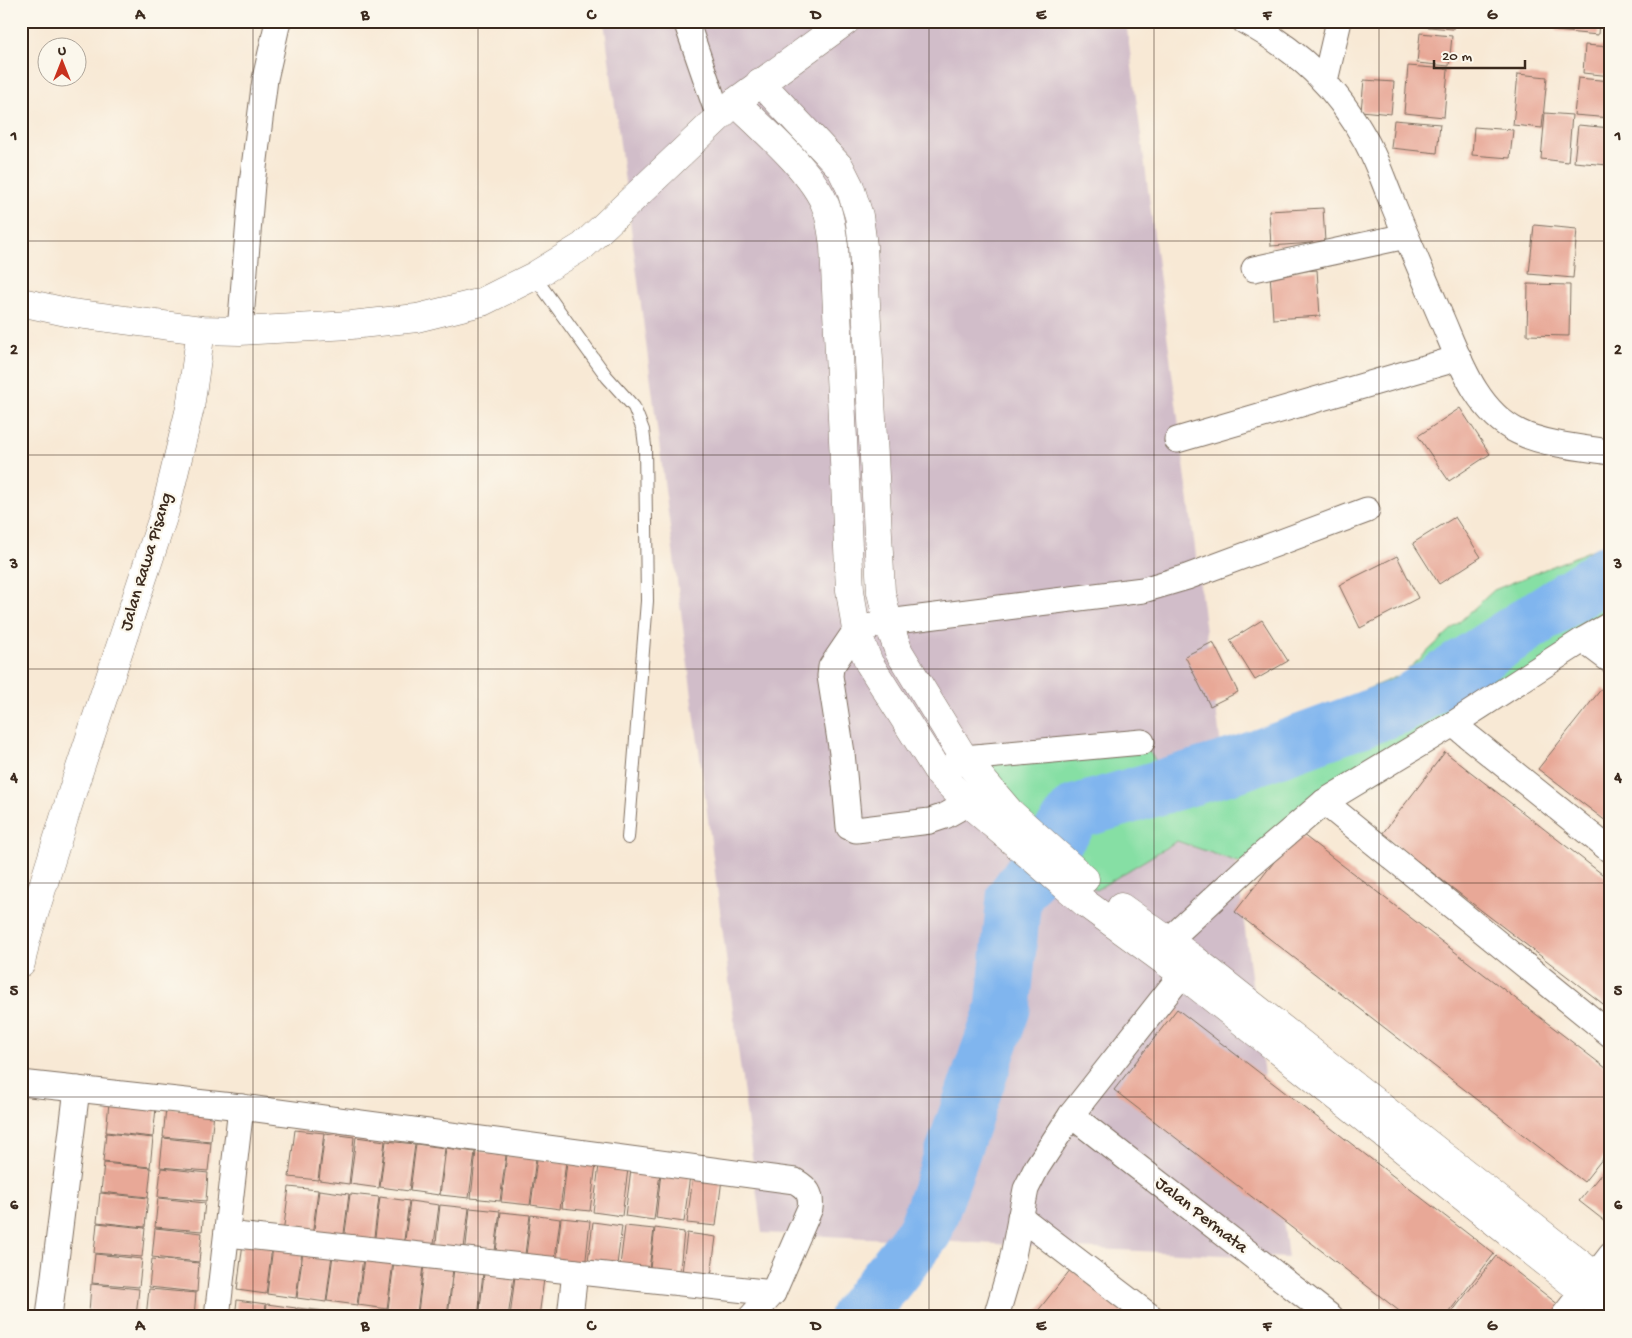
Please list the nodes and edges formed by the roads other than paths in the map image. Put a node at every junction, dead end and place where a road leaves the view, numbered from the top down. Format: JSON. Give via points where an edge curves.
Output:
{"nodes":[{"id":1,"x":278,"y":21,"type":"edge"},
{"id":2,"x":686,"y":21,"type":"edge"},
{"id":3,"x":846,"y":21,"type":"edge"},
{"id":4,"x":1244,"y":21,"type":"edge"},
{"id":5,"x":1339,"y":21,"type":"edge"},
{"id":6,"x":1325,"y":81,"type":"junction"},
{"id":7,"x":760,"y":82,"type":"junction"},
{"id":8,"x":727,"y":109,"type":"junction"},
{"id":9,"x":840,"y":167,"type":"junction"},
{"id":10,"x":812,"y":182,"type":"junction"},
{"id":11,"x":1406,"y":236,"type":"junction"},
{"id":12,"x":1254,"y":269,"type":"dead end"},
{"id":13,"x":534,"y":276,"type":"junction"},
{"id":14,"x":21,"y":302,"type":"edge"},
{"id":15,"x":201,"y":330,"type":"junction"},
{"id":16,"x":240,"y":331,"type":"junction"},
{"id":17,"x":1459,"y":358,"type":"junction"},
{"id":18,"x":1177,"y":440,"type":"dead end"},
{"id":19,"x":1611,"y":452,"type":"edge"},
{"id":20,"x":1367,"y":510,"type":"dead end"},
{"id":21,"x":888,"y":622,"type":"junction"},
{"id":22,"x":1611,"y":624,"type":"edge"},
{"id":23,"x":856,"y":630,"type":"junction"},
{"id":24,"x":1583,"y":640,"type":"junction"},
{"id":25,"x":1611,"y":661,"type":"edge"},
{"id":26,"x":1453,"y":724,"type":"junction"},
{"id":27,"x":1142,"y":742,"type":"dead end"},
{"id":28,"x":964,"y":758,"type":"junction"},
{"id":29,"x":940,"y":775,"type":"junction"},
{"id":30,"x":1324,"y":802,"type":"junction"},
{"id":31,"x":968,"y":804,"type":"junction"},
{"id":32,"x":1003,"y":820,"type":"junction"},
{"id":33,"x":628,"y":838,"type":"dead end"},
{"id":34,"x":1611,"y":851,"type":"edge"},
{"id":35,"x":23,"y":948,"type":"edge"},
{"id":36,"x":1162,"y":948,"type":"junction"},
{"id":37,"x":1188,"y":966,"type":"junction"},
{"id":38,"x":1611,"y":1035,"type":"edge"},
{"id":39,"x":21,"y":1083,"type":"edge"},
{"id":40,"x":77,"y":1089,"type":"junction"},
{"id":41,"x":241,"y":1107,"type":"junction"},
{"id":42,"x":1071,"y":1115,"type":"junction"},
{"id":43,"x":1020,"y":1218,"type":"junction"},
{"id":44,"x":227,"y":1234,"type":"junction"},
{"id":45,"x":575,"y":1272,"type":"junction"},
{"id":46,"x":1600,"y":1278,"type":"edge"},
{"id":47,"x":773,"y":1293,"type":"junction"},
{"id":48,"x":1611,"y":1314,"type":"edge"},
{"id":49,"x":49,"y":1317,"type":"edge"},
{"id":50,"x":217,"y":1317,"type":"edge"},
{"id":51,"x":570,"y":1317,"type":"edge"},
{"id":52,"x":751,"y":1317,"type":"edge"},
{"id":53,"x":996,"y":1317,"type":"edge"},
{"id":54,"x":1151,"y":1317,"type":"edge"},
{"id":55,"x":1331,"y":1317,"type":"edge"},
{"id":56,"x":1563,"y":1317,"type":"edge"}],
"edges":[{"from":1,"to":16,"type":"street","via":[[265,79],[252,184]]},
{"from":2,"to":8,"type":"street"},
{"from":3,"to":7,"type":"street"},
{"from":4,"to":6,"type":"street","via":[[1308,64]]},
{"from":5,"to":6,"type":"street"},
{"from":6,"to":11,"type":"street","via":[[1367,142]]},
{"from":7,"to":8,"type":"street"},
{"from":7,"to":9,"type":"street"},
{"from":8,"to":10,"type":"street","via":[[795,162]]},
{"from":8,"to":13,"type":"street","via":[[583,246]]},
{"from":9,"to":10,"type":"street"},
{"from":9,"to":21,"type":"street","via":[[859,216],[863,246],[881,592]]},
{"from":10,"to":23,"type":"street","via":[[826,206],[834,246],[850,590]]},
{"from":11,"to":12,"type":"street"},
{"from":11,"to":17,"type":"street"},
{"from":13,"to":16,"type":"street","via":[[482,302],[417,318]]},
{"from":13,"to":33,"type":"lane","via":[[607,377],[634,407],[644,430],[648,602]]},
{"from":14,"to":15,"type":"street","via":[[71,313]]},
{"from":15,"to":16,"type":"street"},
{"from":15,"to":35,"type":"street","name":"Jalan Rawa Pisang","via":[[190,408],[166,511]]},
{"from":17,"to":18,"type":"street"},
{"from":17,"to":19,"type":"street","via":[[1478,395],[1519,432],[1566,445]]},
{"from":20,"to":21,"type":"street","via":[[1187,577],[1143,590]]},
{"from":21,"to":23,"type":"street"},
{"from":21,"to":28,"type":"street","via":[[899,652]]},
{"from":22,"to":24,"type":"street"},
{"from":23,"to":29,"type":"street","via":[[869,663]]},
{"from":23,"to":31,"type":"street","via":[[831,667],[830,676],[849,828],[856,830],[930,821]]},
{"from":24,"to":25,"type":"street"},
{"from":24,"to":26,"type":"street"},
{"from":26,"to":30,"type":"street"},
{"from":26,"to":34,"type":"street"},
{"from":27,"to":28,"type":"street"},
{"from":28,"to":29,"type":"street"},
{"from":28,"to":32,"type":"street"},
{"from":29,"to":31,"type":"street"},
{"from":30,"to":36,"type":"street","via":[[1249,866]]},
{"from":30,"to":38,"type":"street"},
{"from":31,"to":32,"type":"street"},
{"from":32,"to":36,"type":"street","via":[[1091,896]]},
{"from":36,"to":37,"type":"street"},
{"from":37,"to":42,"type":"street"},
{"from":37,"to":46,"type":"street"},
{"from":39,"to":40,"type":"street"},
{"from":40,"to":41,"type":"street"},
{"from":40,"to":49,"type":"street"},
{"from":41,"to":44,"type":"street"},
{"from":41,"to":47,"type":"street","via":[[795,1181],[808,1189],[810,1208]]},
{"from":42,"to":43,"type":"street","via":[[1026,1189]]},
{"from":42,"to":55,"type":"street","name":"Jalan Permata"},
{"from":43,"to":53,"type":"street","via":[[1011,1266]]},
{"from":43,"to":54,"type":"street"},
{"from":44,"to":45,"type":"street"},
{"from":44,"to":50,"type":"street"},
{"from":45,"to":47,"type":"street"},
{"from":45,"to":51,"type":"street"},
{"from":46,"to":48,"type":"street"},
{"from":46,"to":56,"type":"street"},
{"from":47,"to":52,"type":"street"}]}
